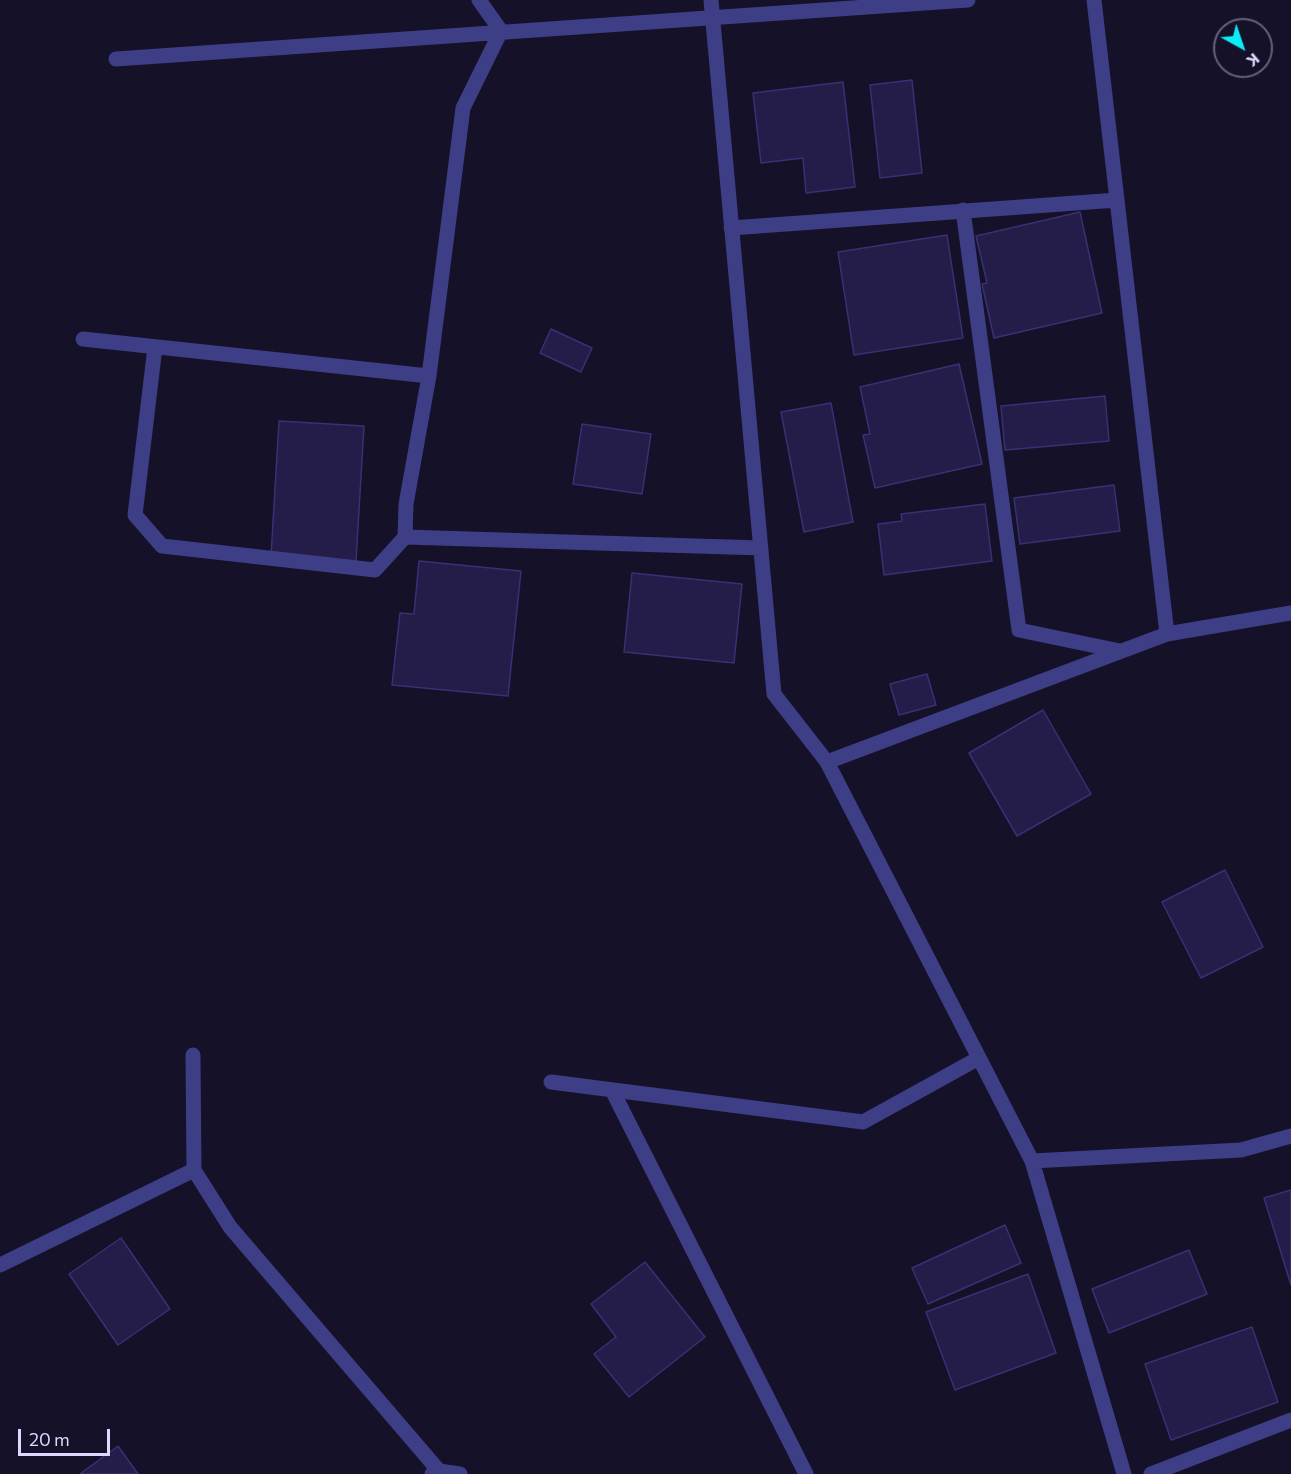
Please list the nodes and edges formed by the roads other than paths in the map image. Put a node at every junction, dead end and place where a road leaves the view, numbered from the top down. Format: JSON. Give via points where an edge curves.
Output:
{"nodes":[{"id":1,"x":479,"y":0,"type":"edge"},
{"id":2,"x":711,"y":0,"type":"edge"},
{"id":3,"x":969,"y":0,"type":"edge"},
{"id":4,"x":1094,"y":0,"type":"edge"},
{"id":5,"x":711,"y":17,"type":"junction"},
{"id":6,"x":501,"y":31,"type":"junction"},
{"id":7,"x":116,"y":59,"type":"dead end"},
{"id":8,"x":1117,"y":200,"type":"junction"},
{"id":9,"x":963,"y":210,"type":"junction"},
{"id":10,"x":731,"y":228,"type":"junction"},
{"id":11,"x":83,"y":339,"type":"dead end"},
{"id":12,"x":155,"y":347,"type":"junction"},
{"id":13,"x":429,"y":376,"type":"junction"},
{"id":14,"x":405,"y":537,"type":"junction"},
{"id":15,"x":760,"y":548,"type":"junction"},
{"id":16,"x":1291,"y":613,"type":"edge"},
{"id":17,"x":1167,"y":634,"type":"junction"},
{"id":18,"x":1120,"y":651,"type":"junction"},
{"id":19,"x":827,"y":762,"type":"junction"},
{"id":20,"x":193,"y":1055,"type":"dead end"},
{"id":21,"x":979,"y":1058,"type":"junction"},
{"id":22,"x":551,"y":1082,"type":"dead end"},
{"id":23,"x":612,"y":1090,"type":"junction"},
{"id":24,"x":1291,"y":1136,"type":"edge"},
{"id":25,"x":1032,"y":1161,"type":"junction"},
{"id":26,"x":194,"y":1170,"type":"junction"},
{"id":27,"x":0,"y":1265,"type":"edge"},
{"id":28,"x":1291,"y":1420,"type":"edge"},
{"id":29,"x":436,"y":1472,"type":"edge"},
{"id":30,"x":460,"y":1474,"type":"edge"},
{"id":31,"x":806,"y":1474,"type":"edge"},
{"id":32,"x":1124,"y":1474,"type":"edge"},
{"id":33,"x":1151,"y":1474,"type":"edge"}],
"edges":[{"from":1,"to":6,"type":"street"},
{"from":2,"to":5,"type":"street"},
{"from":3,"to":5,"type":"street"},
{"from":4,"to":8,"type":"street"},
{"from":5,"to":6,"type":"street"},
{"from":5,"to":10,"type":"street"},
{"from":6,"to":7,"type":"street"},
{"from":6,"to":13,"type":"street","via":[[463,108]]},
{"from":8,"to":9,"type":"street"},
{"from":8,"to":17,"type":"street"},
{"from":9,"to":10,"type":"street"},
{"from":9,"to":18,"type":"street","via":[[1019,630]]},
{"from":10,"to":15,"type":"street"},
{"from":11,"to":12,"type":"street"},
{"from":12,"to":13,"type":"street"},
{"from":12,"to":14,"type":"street","via":[[135,515],[162,546],[375,570]]},
{"from":13,"to":14,"type":"street","via":[[406,504]]},
{"from":14,"to":15,"type":"street"},
{"from":15,"to":19,"type":"street","via":[[774,694]]},
{"from":16,"to":17,"type":"street"},
{"from":17,"to":18,"type":"street"},
{"from":18,"to":19,"type":"street"},
{"from":19,"to":21,"type":"street"},
{"from":20,"to":26,"type":"street"},
{"from":21,"to":23,"type":"street","via":[[863,1122]]},
{"from":21,"to":25,"type":"street"},
{"from":22,"to":23,"type":"street"},
{"from":23,"to":31,"type":"street"},
{"from":24,"to":25,"type":"street","via":[[1241,1150]]},
{"from":25,"to":32,"type":"street"},
{"from":26,"to":27,"type":"street"},
{"from":26,"to":29,"type":"street","via":[[230,1227]]},
{"from":28,"to":33,"type":"street"},
{"from":29,"to":30,"type":"street"}]}
